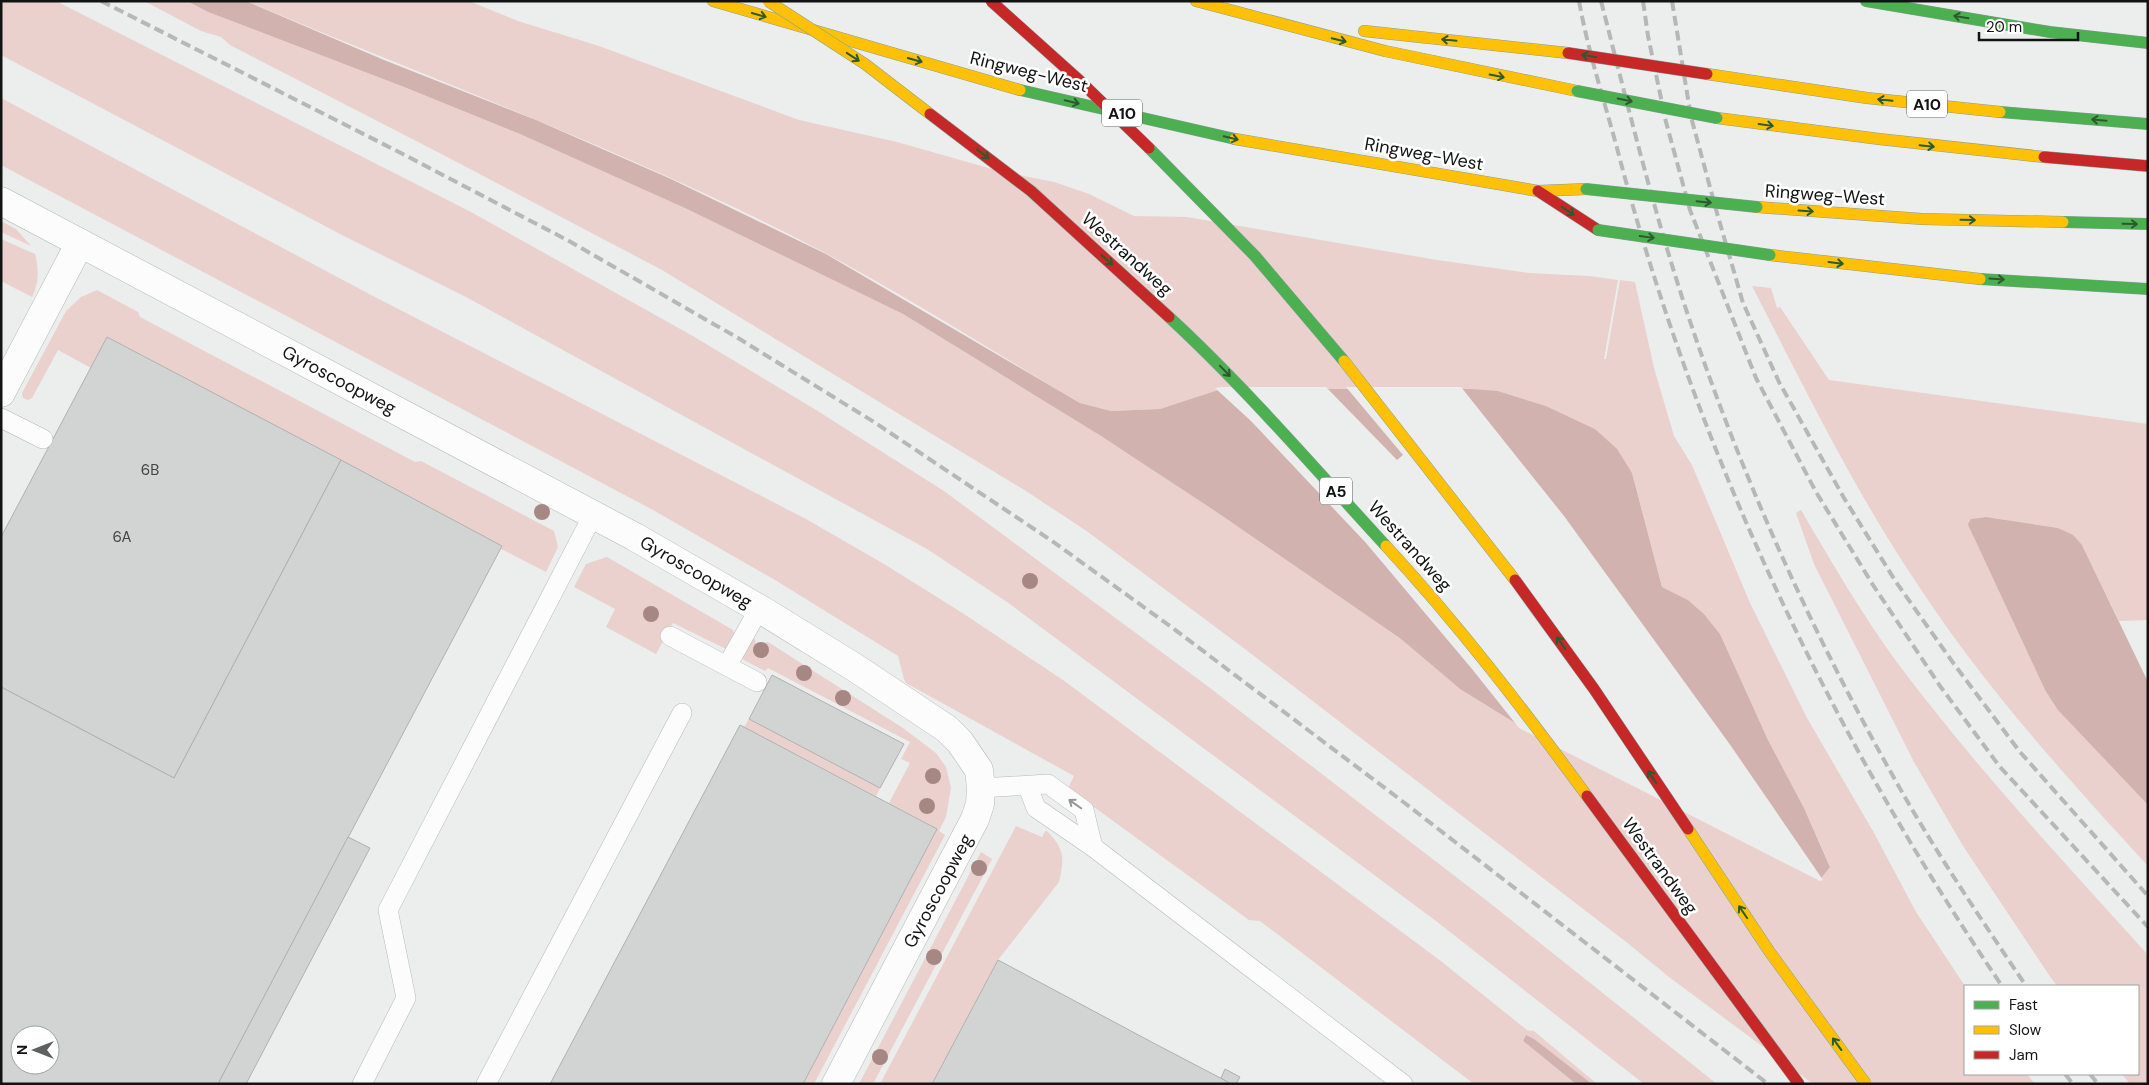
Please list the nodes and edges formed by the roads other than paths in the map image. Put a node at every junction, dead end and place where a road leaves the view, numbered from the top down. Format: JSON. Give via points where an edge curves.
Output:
{"nodes":[{"id":1,"x":713,"y":1,"type":"edge"},
{"id":2,"x":768,"y":1,"type":"edge"},
{"id":3,"x":991,"y":1,"type":"edge"},
{"id":4,"x":1196,"y":1,"type":"edge"},
{"id":5,"x":1866,"y":1,"type":"edge"},
{"id":6,"x":1258,"y":19,"type":"junction"},
{"id":7,"x":2148,"y":43,"type":"edge"},
{"id":8,"x":2148,"y":124,"type":"edge"},
{"id":9,"x":2148,"y":166,"type":"edge"},
{"id":10,"x":1538,"y":191,"type":"junction"},
{"id":11,"x":1,"y":201,"type":"edge"},
{"id":12,"x":2148,"y":224,"type":"edge"},
{"id":13,"x":80,"y":243,"type":"junction"},
{"id":14,"x":2148,"y":289,"type":"edge"},
{"id":15,"x":1,"y":393,"type":"edge"},
{"id":16,"x":1,"y":418,"type":"edge"},
{"id":17,"x":43,"y":439,"type":"dead end"},
{"id":18,"x":593,"y":515,"type":"junction"},
{"id":19,"x":759,"y":608,"type":"junction"},
{"id":20,"x":670,"y":636,"type":"dead end"},
{"id":21,"x":727,"y":666,"type":"junction"},
{"id":22,"x":757,"y":682,"type":"dead end"},
{"id":23,"x":682,"y":713,"type":"dead end"},
{"id":24,"x":1028,"y":787,"type":"junction"},
{"id":25,"x":982,"y":788,"type":"junction"},
{"id":26,"x":1093,"y":847,"type":"junction"},
{"id":27,"x":362,"y":1084,"type":"edge"},
{"id":28,"x":486,"y":1084,"type":"edge"},
{"id":29,"x":836,"y":1084,"type":"edge"},
{"id":30,"x":1403,"y":1084,"type":"edge"},
{"id":31,"x":1799,"y":1084,"type":"edge"},
{"id":32,"x":1866,"y":1084,"type":"edge"}],
"edges":[{"from":1,"to":10,"type":"highway","name":"Ringweg-West","number":"A10","one_way":true,"via":[[1023,91],[1256,144]]},
{"from":2,"to":31,"type":"highway","name":"Westrandweg","number":"A5","one_way":true,"bridge":true,"via":[[865,64],[1031,191],[1193,339],[1260,408],[1433,597],[1521,707]]},
{"from":32,"to":3,"type":"highway","one_way":true,"bridge":true,"via":[[1769,951],[1594,689],[1529,598],[1361,381],[1255,256],[1079,80]]},
{"from":4,"to":6,"type":"highway","number":"A10"},
{"from":7,"to":5,"type":"highway","one_way":true,"via":[[2050,32]]},
{"from":8,"to":6,"type":"highway","number":"A10","one_way":true,"bridge":true,"via":[[1867,98],[1568,53]]},
{"from":6,"to":9,"type":"highway","number":"A10","one_way":true,"bridge":true,"via":[[1469,71],[1717,118],[1888,142]]},
{"from":10,"to":12,"type":"highway","name":"Ringweg-West","number":"A10","one_way":true,"bridge":true,"via":[[1586,190],[1922,219]]},
{"from":10,"to":14,"type":"highway","number":"A10","one_way":true,"bridge":true,"via":[[1598,230],[1956,277]]},
{"from":11,"to":13,"type":"street","name":"Gyroscoopweg"},
{"from":13,"to":15,"type":"street"},
{"from":13,"to":18,"type":"street","name":"Gyroscoopweg"},
{"from":16,"to":17,"type":"lane"},
{"from":18,"to":19,"type":"street","name":"Gyroscoopweg"},
{"from":18,"to":27,"type":"lane","via":[[388,910],[406,998]]},
{"from":19,"to":21,"type":"lane"},
{"from":19,"to":25,"type":"street","name":"Gyroscoopweg","via":[[947,729],[972,758],[979,770]]},
{"from":20,"to":21,"type":"lane"},
{"from":21,"to":22,"type":"lane"},
{"from":23,"to":28,"type":"lane"},
{"from":24,"to":25,"type":"lane"},
{"from":24,"to":26,"type":"lane","via":[[1036,808]]},
{"from":26,"to":24,"type":"lane","one_way":true,"via":[[1084,810],[1048,784]]},
{"from":25,"to":29,"type":"street","name":"Gyroscoopweg","via":[[980,804],[965,841]]},
{"from":26,"to":30,"type":"lane"}]}
